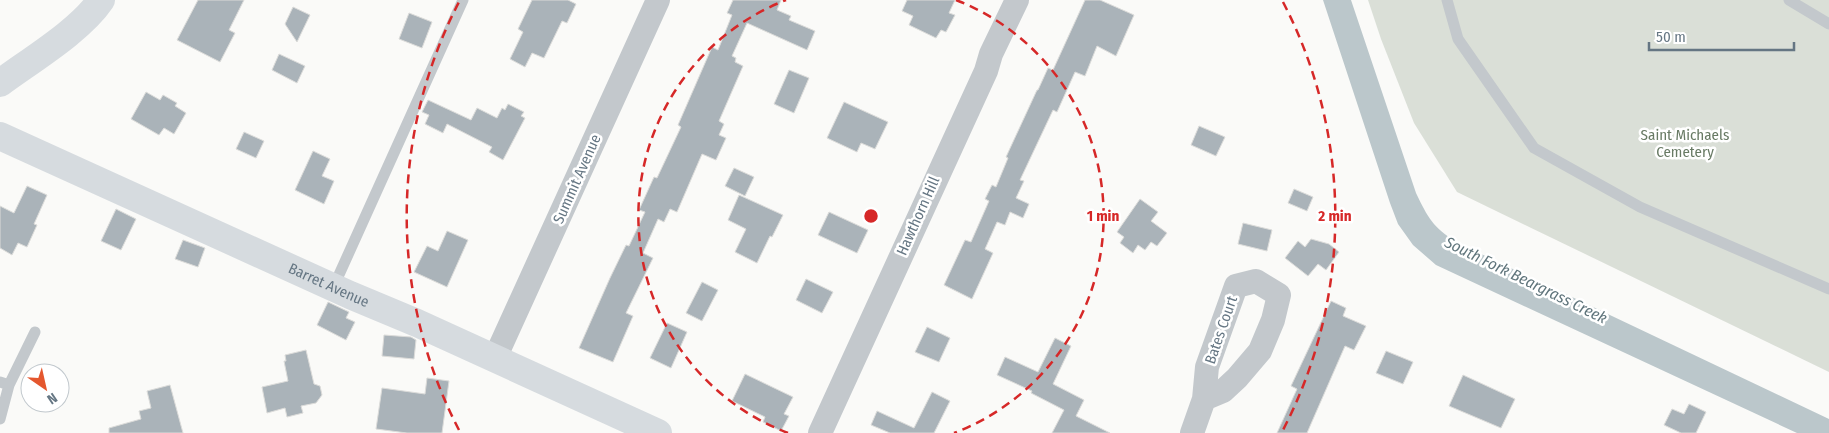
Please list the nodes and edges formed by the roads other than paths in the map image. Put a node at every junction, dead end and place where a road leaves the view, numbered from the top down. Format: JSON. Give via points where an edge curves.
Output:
{"nodes":[{"id":1,"x":101,"y":0,"type":"edge"},
{"id":2,"x":463,"y":0,"type":"edge"},
{"id":3,"x":658,"y":0,"type":"edge"},
{"id":4,"x":1017,"y":0,"type":"edge"},
{"id":5,"x":1448,"y":0,"type":"edge"},
{"id":6,"x":1789,"y":0,"type":"edge"},
{"id":7,"x":1829,"y":24,"type":"edge"},
{"id":8,"x":0,"y":82,"type":"edge"},
{"id":9,"x":0,"y":136,"type":"edge"},
{"id":10,"x":333,"y":288,"type":"junction"},
{"id":11,"x":1829,"y":290,"type":"edge"},
{"id":12,"x":35,"y":332,"type":"dead end"},
{"id":13,"x":495,"y":358,"type":"junction"},
{"id":14,"x":4,"y":384,"type":"edge"},
{"id":15,"x":1204,"y":399,"type":"junction"},
{"id":16,"x":0,"y":419,"type":"edge"},
{"id":17,"x":658,"y":433,"type":"edge"},
{"id":18,"x":820,"y":433,"type":"edge"},
{"id":19,"x":1192,"y":433,"type":"edge"}],
"edges":[{"from":1,"to":8,"type":"street","via":[[74,29]]},
{"from":2,"to":10,"type":"lane"},
{"from":3,"to":13,"type":"street","name":"Summit Avenue"},
{"from":4,"to":18,"type":"street","name":"Hawthorn Hill"},
{"from":5,"to":11,"type":"lane","via":[[1458,39],[1534,148],[1640,207]]},
{"from":6,"to":7,"type":"lane"},
{"from":9,"to":10,"type":"street","name":"Barret Avenue"},
{"from":10,"to":13,"type":"street","name":"Barret Avenue"},
{"from":12,"to":14,"type":"lane"},
{"from":13,"to":17,"type":"street","name":"Barret Avenue"},
{"from":14,"to":16,"type":"lane"},
{"from":15,"to":15,"type":"street","name":"Bates Court","via":[[1223,391],[1260,351],[1279,295],[1256,281],[1236,286],[1207,367]]},
{"from":15,"to":19,"type":"street","name":"Bates Court"}]}
